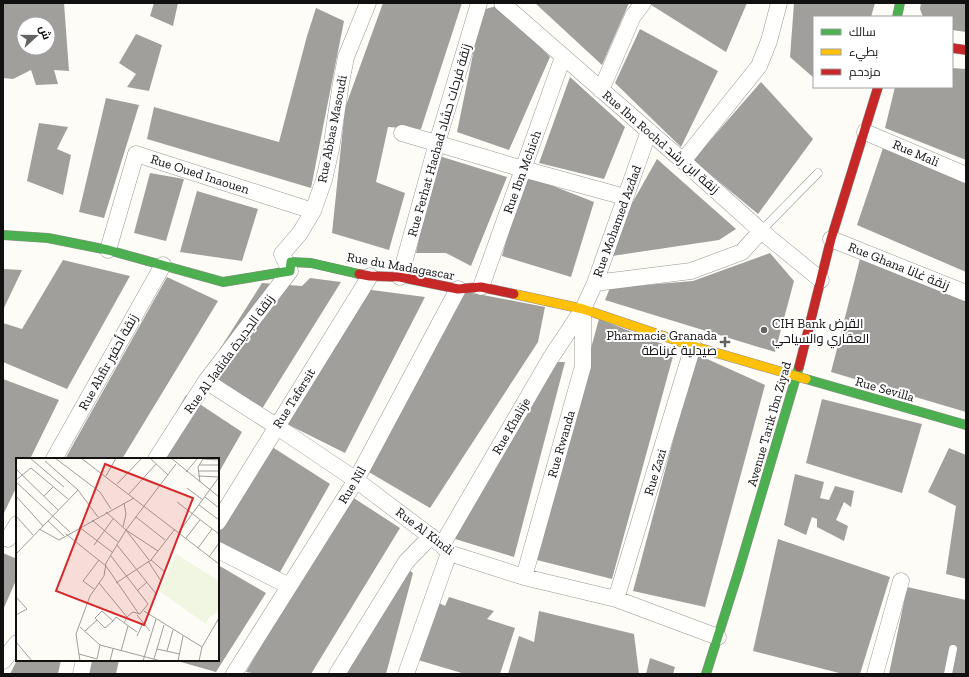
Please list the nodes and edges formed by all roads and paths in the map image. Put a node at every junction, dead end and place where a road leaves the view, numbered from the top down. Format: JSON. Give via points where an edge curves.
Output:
{"nodes":[{"id":1,"x":368,"y":3,"type":"edge"},
{"id":2,"x":479,"y":3,"type":"edge"},
{"id":3,"x":502,"y":3,"type":"edge"},
{"id":4,"x":643,"y":3,"type":"edge"},
{"id":5,"x":779,"y":3,"type":"edge"},
{"id":6,"x":900,"y":3,"type":"edge"},
{"id":7,"x":897,"y":16,"type":"edge"},
{"id":8,"x":953,"y":48,"type":"edge"},
{"id":9,"x":966,"y":50,"type":"edge"},
{"id":10,"x":564,"y":57,"type":"junction"},
{"id":11,"x":878,"y":88,"type":"edge"},
{"id":12,"x":601,"y":90,"type":"junction"},
{"id":13,"x":649,"y":131,"type":"junction"},
{"id":14,"x":865,"y":132,"type":"junction"},
{"id":15,"x":402,"y":133,"type":"dead end"},
{"id":16,"x":437,"y":143,"type":"junction"},
{"id":17,"x":684,"y":161,"type":"junction"},
{"id":18,"x":523,"y":169,"type":"junction"},
{"id":19,"x":818,"y":173,"type":"dead end"},
{"id":20,"x":966,"y":175,"type":"edge"},
{"id":21,"x":625,"y":197,"type":"junction"},
{"id":22,"x":313,"y":211,"type":"junction"},
{"id":23,"x":761,"y":231,"type":"junction"},
{"id":24,"x":3,"y":235,"type":"edge"},
{"id":25,"x":831,"y":239,"type":"junction"},
{"id":26,"x":108,"y":250,"type":"junction"},
{"id":27,"x":163,"y":265,"type":"junction"},
{"id":28,"x":290,"y":271,"type":"junction"},
{"id":29,"x":370,"y":276,"type":"junction"},
{"id":30,"x":400,"y":277,"type":"junction"},
{"id":31,"x":821,"y":280,"type":"junction"},
{"id":32,"x":595,"y":283,"type":"junction"},
{"id":33,"x":481,"y":287,"type":"junction"},
{"id":34,"x":458,"y":289,"type":"junction"},
{"id":35,"x":966,"y":293,"type":"edge"},
{"id":36,"x":583,"y":309,"type":"junction"},
{"id":37,"x":693,"y":346,"type":"junction"},
{"id":38,"x":797,"y":377,"type":"junction"},
{"id":39,"x":206,"y":381,"type":"junction"},
{"id":40,"x":966,"y":425,"type":"edge"},
{"id":41,"x":276,"y":426,"type":"junction"},
{"id":42,"x":55,"y":458,"type":"edge"},
{"id":43,"x":157,"y":458,"type":"edge"},
{"id":44,"x":356,"y":480,"type":"junction"},
{"id":45,"x":219,"y":520,"type":"edge"},
{"id":46,"x":16,"y":526,"type":"edge"},
{"id":47,"x":10,"y":541,"type":"edge"},
{"id":48,"x":441,"y":545,"type":"junction"},
{"id":49,"x":219,"y":551,"type":"edge"},
{"id":50,"x":524,"y":577,"type":"junction"},
{"id":51,"x":901,"y":581,"type":"dead end"},
{"id":52,"x":289,"y":586,"type":"junction"},
{"id":53,"x":616,"y":599,"type":"junction"},
{"id":54,"x":718,"y":637,"type":"junction"},
{"id":55,"x":16,"y":644,"type":"edge"},
{"id":56,"x":953,"y":649,"type":"dead end"},
{"id":57,"x":3,"y":661,"type":"edge"},
{"id":58,"x":84,"y":661,"type":"edge"},
{"id":59,"x":711,"y":673,"type":"edge"},
{"id":60,"x":81,"y":674,"type":"edge"},
{"id":61,"x":234,"y":674,"type":"edge"},
{"id":62,"x":337,"y":674,"type":"edge"},
{"id":63,"x":406,"y":674,"type":"edge"},
{"id":64,"x":875,"y":674,"type":"edge"},
{"id":65,"x":948,"y":674,"type":"edge"}],
"edges":[{"from":1,"to":22,"type":"street","name":"Rue Abbas Masoudi","via":[[346,56],[331,149]]},
{"from":2,"to":16,"type":"street","name":"Rue Ferhat Hachad زنقة فرحات حشاد"},
{"from":3,"to":10,"type":"street","name":"Rue Ibn Rochd زنقة ابن رشد"},
{"from":4,"to":12,"type":"street","via":[[633,16]]},
{"from":5,"to":17,"type":"street","via":[[769,41],[758,66]]},
{"from":6,"to":7,"type":"street"},
{"from":8,"to":9,"type":"street"},
{"from":10,"to":12,"type":"street","name":"Rue Ibn Rochd زنقة ابن رشد"},
{"from":10,"to":18,"type":"street","name":"Rue Ibn Mchich"},
{"from":11,"to":14,"type":"street","name":"Avenue Tarik Ibn Ziyad"},
{"from":12,"to":13,"type":"street","name":"Rue Ibn Rochd زنقة ابن رشد"},
{"from":13,"to":17,"type":"street","name":"Rue Ibn Rochd زنقة ابن رشد"},
{"from":13,"to":21,"type":"street","name":"Rue Mohamed Azdad"},
{"from":14,"to":20,"type":"street","name":"Rue Mali"},
{"from":14,"to":25,"type":"street","name":"Avenue Tarik Ibn Ziyad"},
{"from":15,"to":16,"type":"street"},
{"from":16,"to":18,"type":"street"},
{"from":16,"to":30,"type":"street","name":"Rue Ferhat Hachad زنقة فرحات حشاد"},
{"from":17,"to":23,"type":"street","name":"Rue Ibn Rochd زنقة ابن رشد"},
{"from":18,"to":21,"type":"street"},
{"from":18,"to":33,"type":"street","name":"Rue Ibn Mchich"},
{"from":19,"to":23,"type":"lane"},
{"from":21,"to":32,"type":"street","name":"Rue Mohamed Azdad"},
{"from":22,"to":26,"type":"street","name":"Rue Oued Inaouen","via":[[136,154]]},
{"from":22,"to":28,"type":"street","name":"Rue Abbas Masoudi","via":[[282,254]]},
{"from":23,"to":31,"type":"street","name":"Rue Ibn Rochd زنقة ابن رشد"},
{"from":23,"to":32,"type":"street","via":[[742,252],[691,272]]},
{"from":24,"to":26,"type":"street","name":"Rue du Madagascar","via":[[48,238]]},
{"from":25,"to":31,"type":"street","name":"Avenue Tarik Ibn Ziyad"},
{"from":25,"to":35,"type":"street","name":"Rue Ghana زنقة غانا"},
{"from":26,"to":27,"type":"street","name":"Rue du Madagascar"},
{"from":27,"to":28,"type":"street","name":"Rue du Madagascar","via":[[223,282]]},
{"from":27,"to":42,"type":"street","name":"Rue Ahfir زنقة أحفير"},
{"from":28,"to":29,"type":"street","name":"Rue du Madagascar","via":[[291,262],[311,263]]},
{"from":28,"to":39,"type":"street","name":"Rue Al Jadida زنقة الجديدة"},
{"from":29,"to":30,"type":"street","name":"Rue du Madagascar"},
{"from":29,"to":41,"type":"street","name":"Rue Tafersit"},
{"from":30,"to":34,"type":"street","name":"Rue du Madagascar"},
{"from":31,"to":38,"type":"street","name":"Avenue Tarik Ibn Ziyad"},
{"from":32,"to":36,"type":"street","name":"Rue Mohamed Azdad"},
{"from":33,"to":34,"type":"street","name":"Rue du Madagascar"},
{"from":33,"to":36,"type":"street","name":"Rue du Madagascar"},
{"from":34,"to":44,"type":"street","name":"Rue Nil"},
{"from":36,"to":37,"type":"street","name":"Rue du Madagascar"},
{"from":36,"to":48,"type":"street","name":"Rue Khalije","via":[[550,359]]},
{"from":36,"to":50,"type":"street","name":"Rue Rwanda","via":[[583,366]]},
{"from":37,"to":38,"type":"street","name":"Rue du Madagascar"},
{"from":37,"to":53,"type":"street","name":"Rue Zazi"},
{"from":38,"to":40,"type":"street","name":"Rue Sevilla"},
{"from":38,"to":54,"type":"street","name":"Avenue Tarik Ibn Ziyad"},
{"from":39,"to":41,"type":"street","name":"Rue Al Kindi"},
{"from":39,"to":43,"type":"street","name":"Rue Al Jadida زنقة الجديدة"},
{"from":41,"to":44,"type":"street","name":"Rue Al Kindi"},
{"from":41,"to":45,"type":"street","name":"Rue Tafersit"},
{"from":44,"to":48,"type":"street","name":"Rue Al Kindi"},
{"from":44,"to":52,"type":"street","name":"Rue Nil"},
{"from":46,"to":47,"type":"street"},
{"from":48,"to":50,"type":"street","name":"Rue Al Kindi"},
{"from":48,"to":62,"type":"street","via":[[406,562]]},
{"from":48,"to":63,"type":"street"},
{"from":49,"to":52,"type":"street"},
{"from":50,"to":53,"type":"street","name":"Rue Al Kindi"},
{"from":51,"to":64,"type":"street"},
{"from":52,"to":61,"type":"street","name":"Rue Nil"},
{"from":53,"to":54,"type":"street","name":"Rue Al Kindi"},
{"from":54,"to":59,"type":"street","name":"Avenue Tarik Ibn Ziyad"},
{"from":55,"to":57,"type":"street"},
{"from":56,"to":65,"type":"lane"},
{"from":58,"to":60,"type":"street"}]}
